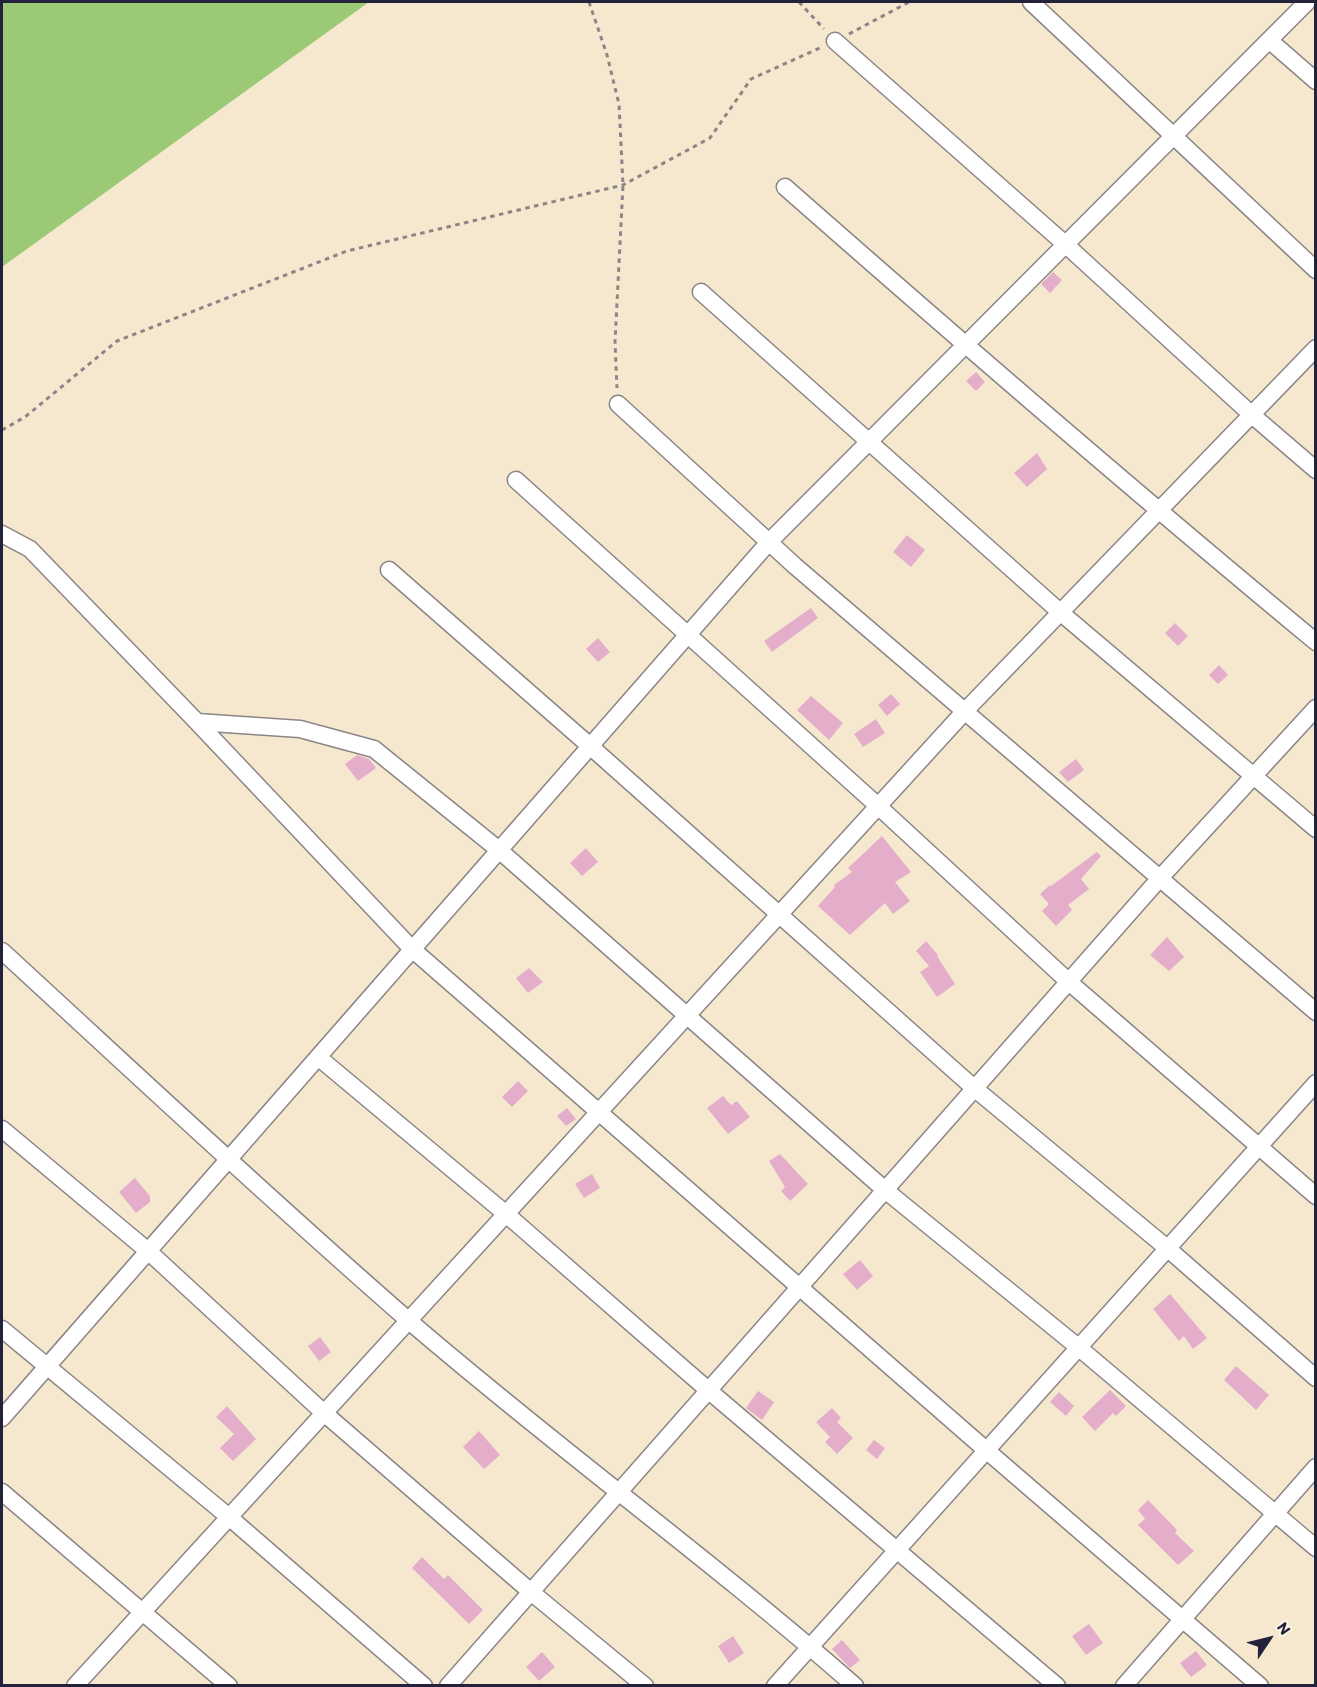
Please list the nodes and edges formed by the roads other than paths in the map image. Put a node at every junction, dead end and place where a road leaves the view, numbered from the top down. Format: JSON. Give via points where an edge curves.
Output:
{"nodes":[{"id":1,"x":1031,"y":2,"type":"edge"},
{"id":2,"x":1307,"y":2,"type":"edge"},
{"id":3,"x":1269,"y":40,"type":"junction"},
{"id":4,"x":835,"y":41,"type":"road end"},
{"id":5,"x":1316,"y":81,"type":"edge"},
{"id":6,"x":1173,"y":136,"type":"junction"},
{"id":7,"x":786,"y":187,"type":"dead end"},
{"id":8,"x":1065,"y":244,"type":"junction"},
{"id":9,"x":1316,"y":270,"type":"edge"},
{"id":10,"x":701,"y":292,"type":"dead end"},
{"id":11,"x":964,"y":345,"type":"junction"},
{"id":12,"x":1316,"y":348,"type":"edge"},
{"id":13,"x":618,"y":404,"type":"road end"},
{"id":14,"x":1252,"y":415,"type":"junction"},
{"id":15,"x":868,"y":442,"type":"junction"},
{"id":16,"x":1316,"y":470,"type":"edge"},
{"id":17,"x":516,"y":480,"type":"dead end"},
{"id":18,"x":1158,"y":511,"type":"junction"},
{"id":19,"x":2,"y":534,"type":"edge"},
{"id":20,"x":769,"y":542,"type":"junction"},
{"id":21,"x":389,"y":570,"type":"dead end"},
{"id":22,"x":1060,"y":612,"type":"junction"},
{"id":23,"x":687,"y":635,"type":"junction"},
{"id":24,"x":1316,"y":642,"type":"edge"},
{"id":25,"x":1316,"y":708,"type":"edge"},
{"id":26,"x":965,"y":711,"type":"junction"},
{"id":27,"x":197,"y":722,"type":"junction"},
{"id":28,"x":591,"y":746,"type":"junction"},
{"id":29,"x":1253,"y":776,"type":"junction"},
{"id":30,"x":878,"y":806,"type":"junction"},
{"id":31,"x":1316,"y":829,"type":"edge"},
{"id":32,"x":499,"y":850,"type":"junction"},
{"id":33,"x":1160,"y":878,"type":"junction"},
{"id":34,"x":780,"y":914,"type":"junction"},
{"id":35,"x":412,"y":949,"type":"junction"},
{"id":36,"x":2,"y":951,"type":"edge"},
{"id":37,"x":1069,"y":982,"type":"junction"},
{"id":38,"x":1316,"y":1012,"type":"edge"},
{"id":39,"x":687,"y":1016,"type":"junction"},
{"id":40,"x":318,"y":1057,"type":"junction"},
{"id":41,"x":1316,"y":1083,"type":"edge"},
{"id":42,"x":974,"y":1088,"type":"junction"},
{"id":43,"x":599,"y":1112,"type":"junction"},
{"id":44,"x":2,"y":1129,"type":"edge"},
{"id":45,"x":1258,"y":1147,"type":"junction"},
{"id":46,"x":229,"y":1159,"type":"junction"},
{"id":47,"x":885,"y":1190,"type":"junction"},
{"id":48,"x":1316,"y":1197,"type":"edge"},
{"id":49,"x":506,"y":1214,"type":"junction"},
{"id":50,"x":1167,"y":1248,"type":"junction"},
{"id":51,"x":148,"y":1251,"type":"junction"},
{"id":52,"x":799,"y":1287,"type":"junction"},
{"id":53,"x":409,"y":1320,"type":"junction"},
{"id":54,"x":2,"y":1329,"type":"edge"},
{"id":55,"x":1078,"y":1347,"type":"junction"},
{"id":56,"x":46,"y":1367,"type":"junction"},
{"id":57,"x":1316,"y":1377,"type":"edge"},
{"id":58,"x":708,"y":1390,"type":"junction"},
{"id":59,"x":324,"y":1413,"type":"junction"},
{"id":60,"x":2,"y":1418,"type":"edge"},
{"id":61,"x":986,"y":1450,"type":"junction"},
{"id":62,"x":1316,"y":1467,"type":"edge"},
{"id":63,"x":2,"y":1492,"type":"edge"},
{"id":64,"x":617,"y":1492,"type":"junction"},
{"id":65,"x":1275,"y":1514,"type":"junction"},
{"id":66,"x":229,"y":1517,"type":"junction"},
{"id":67,"x":1316,"y":1548,"type":"edge"},
{"id":68,"x":897,"y":1550,"type":"junction"},
{"id":69,"x":531,"y":1592,"type":"junction"},
{"id":70,"x":143,"y":1611,"type":"junction"},
{"id":71,"x":1182,"y":1619,"type":"junction"},
{"id":72,"x":810,"y":1646,"type":"junction"},
{"id":73,"x":75,"y":1686,"type":"edge"},
{"id":74,"x":229,"y":1686,"type":"edge"},
{"id":75,"x":424,"y":1686,"type":"edge"},
{"id":76,"x":448,"y":1686,"type":"edge"},
{"id":77,"x":645,"y":1686,"type":"edge"},
{"id":78,"x":775,"y":1686,"type":"edge"},
{"id":79,"x":855,"y":1686,"type":"edge"},
{"id":80,"x":1058,"y":1686,"type":"edge"},
{"id":81,"x":1124,"y":1686,"type":"edge"},
{"id":82,"x":1260,"y":1686,"type":"edge"}],
"edges":[{"from":1,"to":6,"type":"street"},
{"from":2,"to":3,"type":"street"},
{"from":3,"to":5,"type":"street"},
{"from":3,"to":6,"type":"street"},
{"from":4,"to":8,"type":"street"},
{"from":6,"to":8,"type":"street"},
{"from":6,"to":9,"type":"street"},
{"from":7,"to":11,"type":"street"},
{"from":8,"to":11,"type":"street"},
{"from":8,"to":14,"type":"street"},
{"from":10,"to":15,"type":"street"},
{"from":11,"to":15,"type":"street"},
{"from":11,"to":18,"type":"street"},
{"from":12,"to":14,"type":"street"},
{"from":13,"to":20,"type":"street"},
{"from":14,"to":16,"type":"street"},
{"from":14,"to":18,"type":"street"},
{"from":15,"to":20,"type":"street"},
{"from":15,"to":22,"type":"street"},
{"from":17,"to":23,"type":"street"},
{"from":18,"to":22,"type":"street"},
{"from":18,"to":24,"type":"street"},
{"from":19,"to":27,"type":"street","via":[[30,549]]},
{"from":20,"to":23,"type":"street"},
{"from":20,"to":26,"type":"street"},
{"from":21,"to":28,"type":"street"},
{"from":22,"to":26,"type":"street"},
{"from":22,"to":29,"type":"street"},
{"from":23,"to":28,"type":"street"},
{"from":23,"to":30,"type":"street"},
{"from":25,"to":29,"type":"street"},
{"from":26,"to":30,"type":"street"},
{"from":26,"to":33,"type":"street"},
{"from":27,"to":32,"type":"street","via":[[300,729],[374,749]]},
{"from":27,"to":35,"type":"street"},
{"from":28,"to":32,"type":"street"},
{"from":28,"to":34,"type":"street"},
{"from":29,"to":31,"type":"street"},
{"from":29,"to":33,"type":"street"},
{"from":30,"to":34,"type":"street"},
{"from":30,"to":37,"type":"street"},
{"from":32,"to":35,"type":"street"},
{"from":32,"to":39,"type":"street"},
{"from":33,"to":37,"type":"street"},
{"from":33,"to":38,"type":"street"},
{"from":34,"to":39,"type":"street"},
{"from":34,"to":42,"type":"street"},
{"from":35,"to":40,"type":"street"},
{"from":35,"to":43,"type":"street"},
{"from":36,"to":46,"type":"street"},
{"from":37,"to":42,"type":"street"},
{"from":37,"to":45,"type":"street"},
{"from":39,"to":43,"type":"street"},
{"from":39,"to":47,"type":"street"},
{"from":40,"to":46,"type":"street"},
{"from":40,"to":49,"type":"street"},
{"from":41,"to":45,"type":"street"},
{"from":42,"to":47,"type":"street"},
{"from":42,"to":50,"type":"street"},
{"from":43,"to":49,"type":"street"},
{"from":43,"to":52,"type":"street"},
{"from":44,"to":51,"type":"street"},
{"from":45,"to":48,"type":"street"},
{"from":45,"to":50,"type":"street"},
{"from":46,"to":51,"type":"street"},
{"from":46,"to":53,"type":"street"},
{"from":47,"to":52,"type":"street"},
{"from":47,"to":55,"type":"street"},
{"from":49,"to":53,"type":"street"},
{"from":49,"to":58,"type":"street"},
{"from":50,"to":55,"type":"street"},
{"from":50,"to":57,"type":"street"},
{"from":51,"to":56,"type":"street"},
{"from":51,"to":59,"type":"street"},
{"from":52,"to":58,"type":"street"},
{"from":52,"to":61,"type":"street"},
{"from":53,"to":59,"type":"street"},
{"from":53,"to":64,"type":"street"},
{"from":54,"to":56,"type":"street"},
{"from":55,"to":61,"type":"street"},
{"from":55,"to":65,"type":"street"},
{"from":56,"to":60,"type":"street"},
{"from":56,"to":66,"type":"street"},
{"from":58,"to":64,"type":"street"},
{"from":58,"to":68,"type":"street"},
{"from":59,"to":66,"type":"street"},
{"from":59,"to":69,"type":"street"},
{"from":61,"to":68,"type":"street"},
{"from":61,"to":71,"type":"street"},
{"from":62,"to":65,"type":"street"},
{"from":63,"to":70,"type":"street"},
{"from":64,"to":69,"type":"street"},
{"from":64,"to":72,"type":"street"},
{"from":65,"to":67,"type":"street"},
{"from":65,"to":71,"type":"street"},
{"from":66,"to":70,"type":"street"},
{"from":66,"to":75,"type":"street"},
{"from":68,"to":72,"type":"street"},
{"from":68,"to":80,"type":"street"},
{"from":69,"to":76,"type":"street"},
{"from":69,"to":77,"type":"street"},
{"from":70,"to":73,"type":"street"},
{"from":70,"to":74,"type":"street"},
{"from":71,"to":81,"type":"street"},
{"from":71,"to":82,"type":"street"},
{"from":72,"to":78,"type":"street"},
{"from":72,"to":79,"type":"street"}]}
